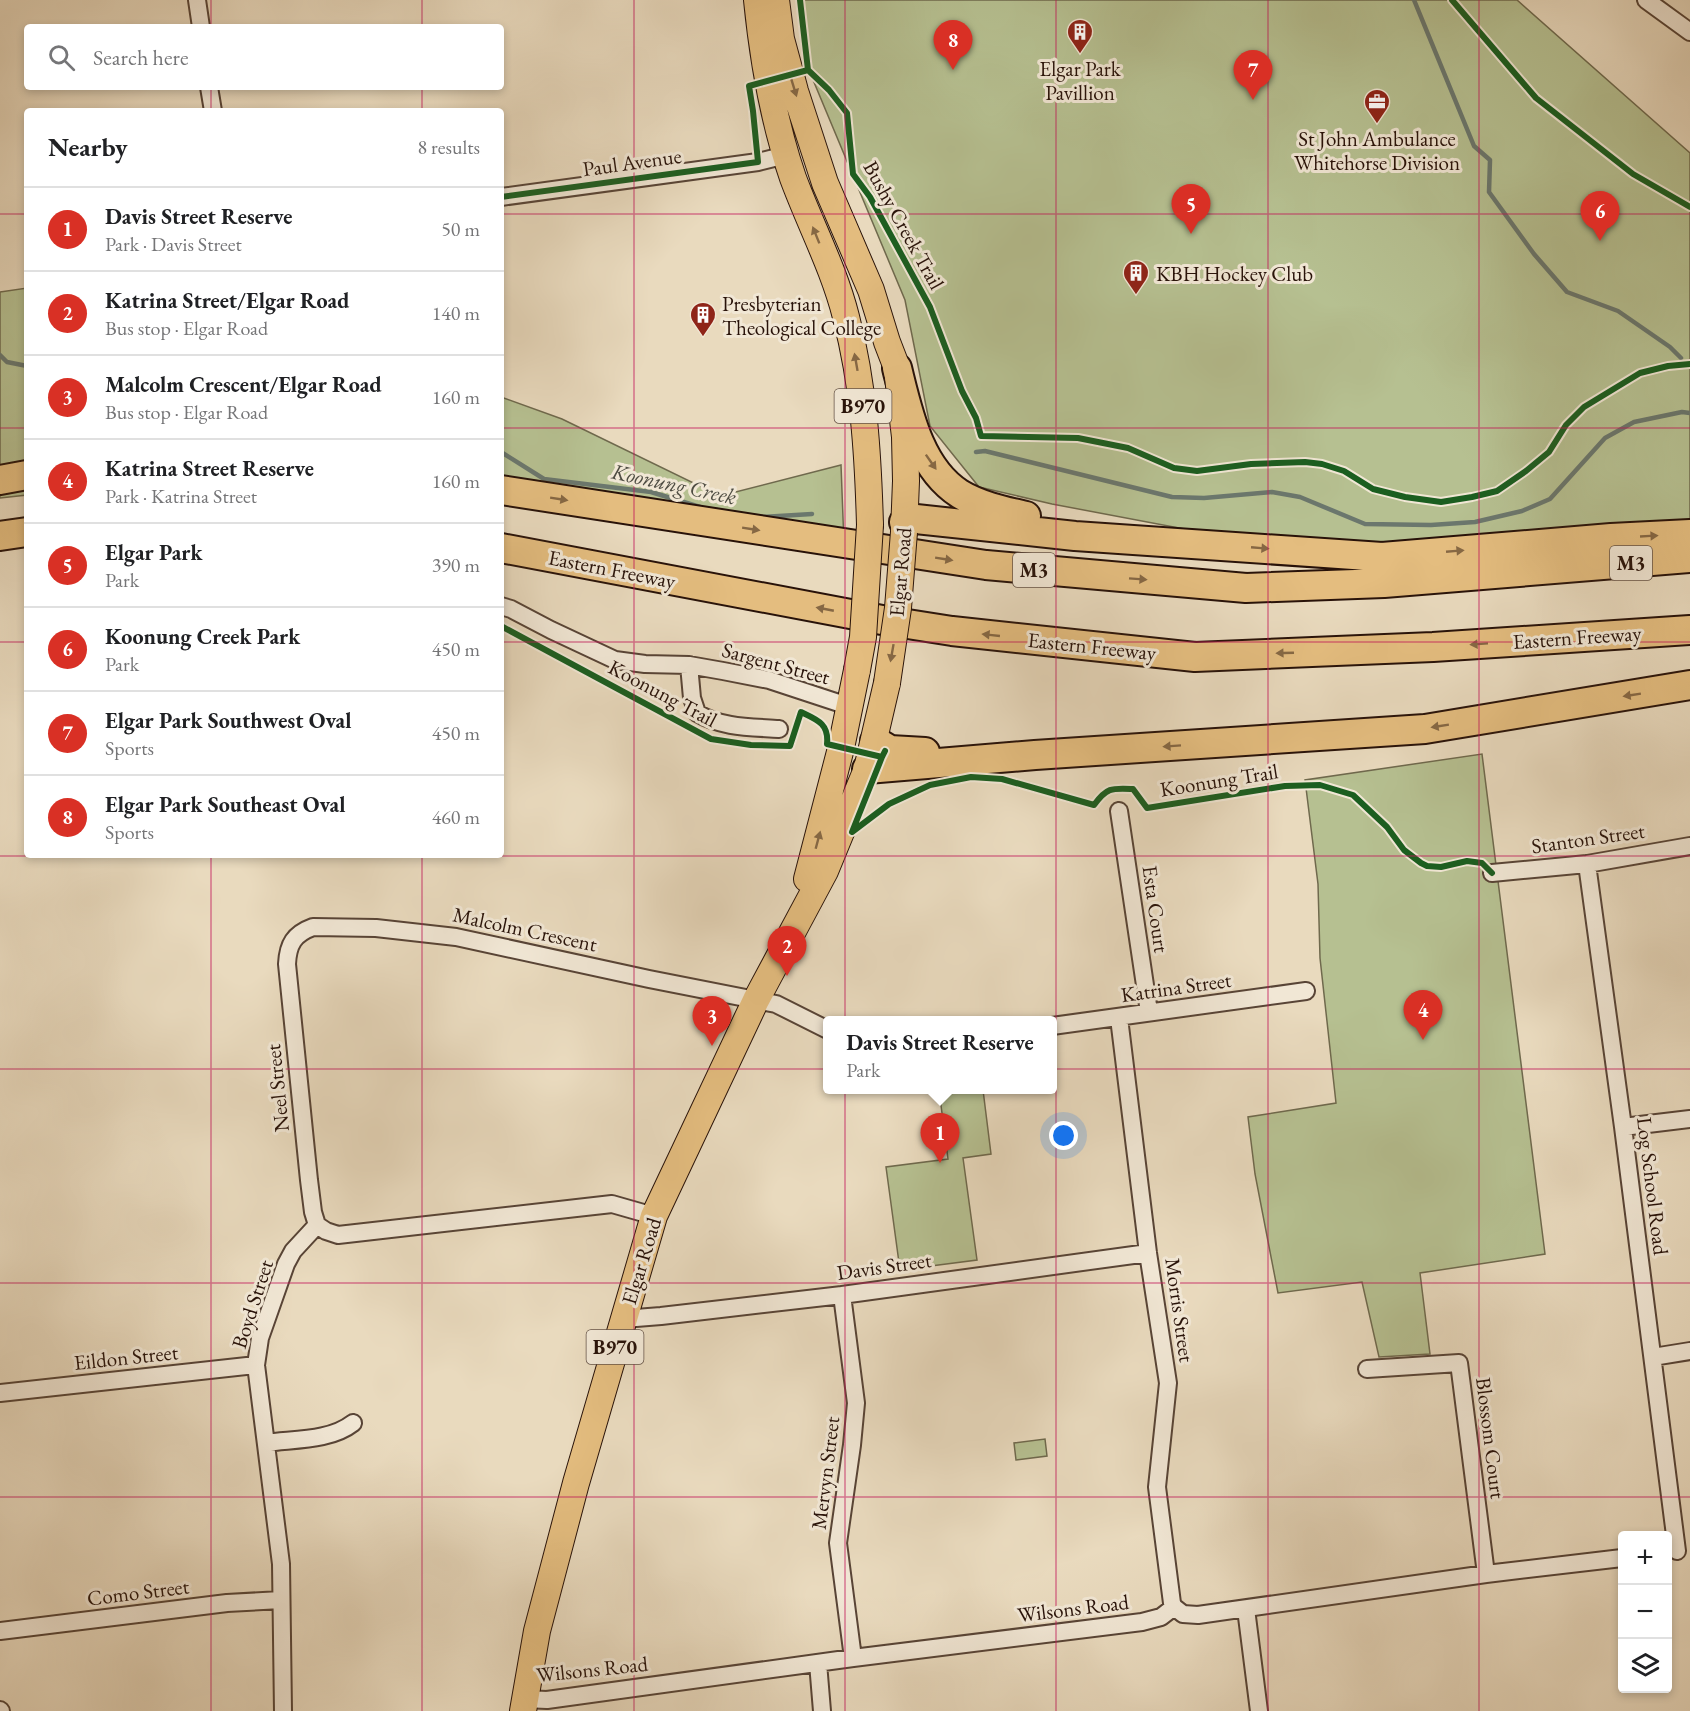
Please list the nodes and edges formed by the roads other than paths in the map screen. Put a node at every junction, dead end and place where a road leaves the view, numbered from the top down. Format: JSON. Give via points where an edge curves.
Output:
{"nodes":[{"id":1,"x":197,"y":0,"type":"edge"},
{"id":2,"x":757,"y":0,"type":"edge"},
{"id":3,"x":776,"y":0,"type":"edge"},
{"id":4,"x":1646,"y":0,"type":"edge"},
{"id":5,"x":201,"y":24,"type":"edge"},
{"id":6,"x":1690,"y":32,"type":"edge"},
{"id":7,"x":210,"y":90,"type":"edge"},
{"id":8,"x":213,"y":108,"type":"edge"},
{"id":9,"x":814,"y":146,"type":"junction"},
{"id":10,"x":777,"y":158,"type":"junction"},
{"id":11,"x":504,"y":197,"type":"edge"},
{"id":12,"x":832,"y":200,"type":"junction"},
{"id":13,"x":838,"y":289,"type":"junction"},
{"id":14,"x":897,"y":368,"type":"junction"},
{"id":15,"x":24,"y":476,"type":"edge"},
{"id":16,"x":0,"y":480,"type":"edge"},
{"id":17,"x":504,"y":490,"type":"edge"},
{"id":18,"x":892,"y":528,"type":"junction"},
{"id":19,"x":24,"y":532,"type":"edge"},
{"id":20,"x":1690,"y":534,"type":"edge"},
{"id":21,"x":0,"y":536,"type":"edge"},
{"id":22,"x":1115,"y":537,"type":"junction"},
{"id":23,"x":504,"y":549,"type":"edge"},
{"id":24,"x":1690,"y":558,"type":"edge"},
{"id":25,"x":504,"y":607,"type":"edge"},
{"id":26,"x":1690,"y":630,"type":"edge"},
{"id":27,"x":689,"y":665,"type":"junction"},
{"id":28,"x":1690,"y":685,"type":"edge"},
{"id":29,"x":851,"y":707,"type":"junction"},
{"id":30,"x":779,"y":729,"type":"dead end"},
{"id":31,"x":875,"y":741,"type":"junction"},
{"id":32,"x":1035,"y":755,"type":"junction"},
{"id":33,"x":867,"y":769,"type":"junction"},
{"id":34,"x":1119,"y":811,"type":"dead end"},
{"id":35,"x":1690,"y":846,"type":"edge"},
{"id":36,"x":1587,"y":864,"type":"junction"},
{"id":37,"x":1492,"y":873,"type":"dead end"},
{"id":38,"x":789,"y":936,"type":"junction"},
{"id":39,"x":290,"y":945,"type":"joint"},
{"id":40,"x":1306,"y":991,"type":"dead end"},
{"id":41,"x":756,"y":1000,"type":"junction"},
{"id":42,"x":1149,"y":1012,"type":"junction"},
{"id":43,"x":1119,"y":1018,"type":"junction"},
{"id":44,"x":1057,"y":1026,"type":"edge"},
{"id":45,"x":823,"y":1028,"type":"edge"},
{"id":46,"x":1690,"y":1119,"type":"edge"},
{"id":47,"x":1623,"y":1128,"type":"junction"},
{"id":48,"x":654,"y":1216,"type":"junction"},
{"id":49,"x":318,"y":1225,"type":"junction"},
{"id":50,"x":1148,"y":1253,"type":"junction"},
{"id":51,"x":842,"y":1295,"type":"junction"},
{"id":52,"x":625,"y":1315,"type":"junction"},
{"id":53,"x":1690,"y":1352,"type":"edge"},
{"id":54,"x":1653,"y":1357,"type":"junction"},
{"id":55,"x":256,"y":1365,"type":"junction"},
{"id":56,"x":1367,"y":1369,"type":"dead end"},
{"id":57,"x":0,"y":1393,"type":"edge"},
{"id":58,"x":353,"y":1423,"type":"dead end"},
{"id":59,"x":266,"y":1443,"type":"junction"},
{"id":60,"x":1678,"y":1551,"type":"edge"},
{"id":61,"x":1618,"y":1559,"type":"edge"},
{"id":62,"x":1486,"y":1574,"type":"junction"},
{"id":63,"x":281,"y":1600,"type":"junction"},
{"id":64,"x":1174,"y":1607,"type":"junction"},
{"id":65,"x":1246,"y":1609,"type":"junction"},
{"id":66,"x":0,"y":1631,"type":"edge"},
{"id":67,"x":853,"y":1658,"type":"junction"},
{"id":68,"x":818,"y":1663,"type":"junction"},
{"id":69,"x":524,"y":1705,"type":"edge"},
{"id":70,"x":283,"y":1711,"type":"edge"},
{"id":71,"x":822,"y":1711,"type":"edge"},
{"id":72,"x":1259,"y":1711,"type":"edge"}],
"edges":[{"from":1,"to":5,"type":"street"},
{"from":2,"to":10,"type":"main road","name":"Elgar Road","number":"B970"},
{"from":3,"to":9,"type":"main road","name":"Elgar Road","number":"B970","one_way":true,"via":[[783,48]]},
{"from":4,"to":6,"type":"street"},
{"from":7,"to":8,"type":"street"},
{"from":9,"to":10,"type":"main road"},
{"from":9,"to":12,"type":"main road","name":"Elgar Road","number":"B970"},
{"from":10,"to":11,"type":"street","name":"Paul Avenue"},
{"from":13,"to":10,"type":"main road","name":"Elgar Road","number":"B970","one_way":true,"via":[[793,177]]},
{"from":12,"to":13,"type":"main road","name":"Elgar Road","via":[[834,230],[847,274]]},
{"from":12,"to":14,"type":"main road","name":"Elgar Road","number":"B970","via":[[871,290]]},
{"from":18,"to":13,"type":"main road","name":"Elgar Road","number":"B970","one_way":true,"via":[[868,465],[862,395]]},
{"from":14,"to":18,"type":"main road","name":"Elgar Road","number":"B970","via":[[906,481]]},
{"from":14,"to":22,"type":"highway","one_way":true,"via":[[917,440],[934,468],[959,493],[991,507]]},
{"from":15,"to":16,"type":"highway"},
{"from":17,"to":24,"type":"highway","number":"M3","one_way":true,"via":[[986,565],[1246,588],[1384,583]]},
{"from":18,"to":22,"type":"highway","via":[[916,519]]},
{"from":18,"to":29,"type":"main road","name":"Elgar Road","number":"B970","bridge":true,"via":[[868,572],[863,637]]},
{"from":18,"to":31,"type":"main road","name":"Elgar Road","number":"B970","one_way":true,"bridge":true,"via":[[898,608]]},
{"from":19,"to":21,"type":"highway"},
{"from":22,"to":20,"type":"highway","one_way":true,"via":[[1382,557]]},
{"from":26,"to":23,"type":"highway","name":"Eastern Freeway","one_way":true,"via":[[1195,657],[940,629]]},
{"from":25,"to":27,"type":"street","name":"Sargent Street","via":[[615,660]]},
{"from":27,"to":29,"type":"street","name":"Sargent Street","via":[[769,680]]},
{"from":27,"to":30,"type":"street","name":"Sargent Street","via":[[697,713],[711,721]]},
{"from":28,"to":32,"type":"highway","one_way":true,"via":[[1425,729]]},
{"from":29,"to":31,"type":"main road"},
{"from":38,"to":29,"type":"main road","name":"Elgar Road","number":"B970","one_way":true},
{"from":31,"to":32,"type":"highway","via":[[901,751]]},
{"from":31,"to":33,"type":"main road","name":"Elgar Road","number":"B970"},
{"from":32,"to":33,"type":"highway"},
{"from":33,"to":38,"type":"main road","name":"Elgar Road","number":"B970","via":[[825,871]]},
{"from":34,"to":42,"type":"street","name":"Esta Court"},
{"from":35,"to":36,"type":"street","name":"Stanton Street"},
{"from":36,"to":37,"type":"street","name":"Stanton Street"},
{"from":36,"to":47,"type":"street","name":"Log School Road"},
{"from":38,"to":41,"type":"main road","name":"Elgar Road","number":"B970"},
{"from":39,"to":41,"type":"street","name":"Malcolm Crescent","via":[[295,937],[313,927],[415,931]]},
{"from":39,"to":49,"type":"street","name":"Neel Street","via":[[287,964],[312,1201]]},
{"from":40,"to":42,"type":"street","name":"Katrina Street"},
{"from":41,"to":45,"type":"street","via":[[776,1004]]},
{"from":41,"to":48,"type":"main road","name":"Elgar Road","number":"B970"},
{"from":42,"to":43,"type":"street","name":"Katrina Street"},
{"from":43,"to":44,"type":"street","name":"Katrina Street"},
{"from":43,"to":50,"type":"street","name":"Morris Street"},
{"from":46,"to":47,"type":"street"},
{"from":47,"to":54,"type":"street","name":"Log School Road"},
{"from":48,"to":49,"type":"street","via":[[612,1204],[338,1235]]},
{"from":48,"to":52,"type":"main road","name":"Elgar Road","number":"B970"},
{"from":49,"to":55,"type":"street","name":"Boyd Street","via":[[286,1264],[260,1338]]},
{"from":50,"to":51,"type":"street","name":"Davis Street"},
{"from":50,"to":64,"type":"street","name":"Morris Street","via":[[1168,1383],[1157,1487]]},
{"from":51,"to":52,"type":"street","name":"Davis Street","via":[[661,1316]]},
{"from":51,"to":67,"type":"street","name":"Mervyn Street","via":[[856,1402],[838,1544]]},
{"from":52,"to":69,"type":"main road","name":"Elgar Road","number":"B970","via":[[537,1631]]},
{"from":53,"to":54,"type":"street"},
{"from":54,"to":60,"type":"street","name":"Log School Road"},
{"from":55,"to":57,"type":"street","name":"Eildon Street"},
{"from":55,"to":59,"type":"street","name":"Boyd Street"},
{"from":56,"to":62,"type":"street","name":"Blossom Court","via":[[1459,1363]]},
{"from":58,"to":59,"type":"street","via":[[328,1435]]},
{"from":59,"to":63,"type":"street","name":"Boyd Street","via":[[281,1564]]},
{"from":61,"to":62,"type":"street"},
{"from":62,"to":65,"type":"street"},
{"from":63,"to":66,"type":"street","name":"Como Street"},
{"from":63,"to":70,"type":"street","name":"Boyd Street"},
{"from":64,"to":65,"type":"street","via":[[1184,1614],[1197,1615]]},
{"from":64,"to":67,"type":"street","name":"Wilsons Road","via":[[1161,1617],[1142,1622]]},
{"from":65,"to":72,"type":"street"},
{"from":67,"to":68,"type":"street","name":"Wilsons Road"},
{"from":68,"to":69,"type":"street","name":"Wilsons Road"},
{"from":68,"to":71,"type":"street"}]}
